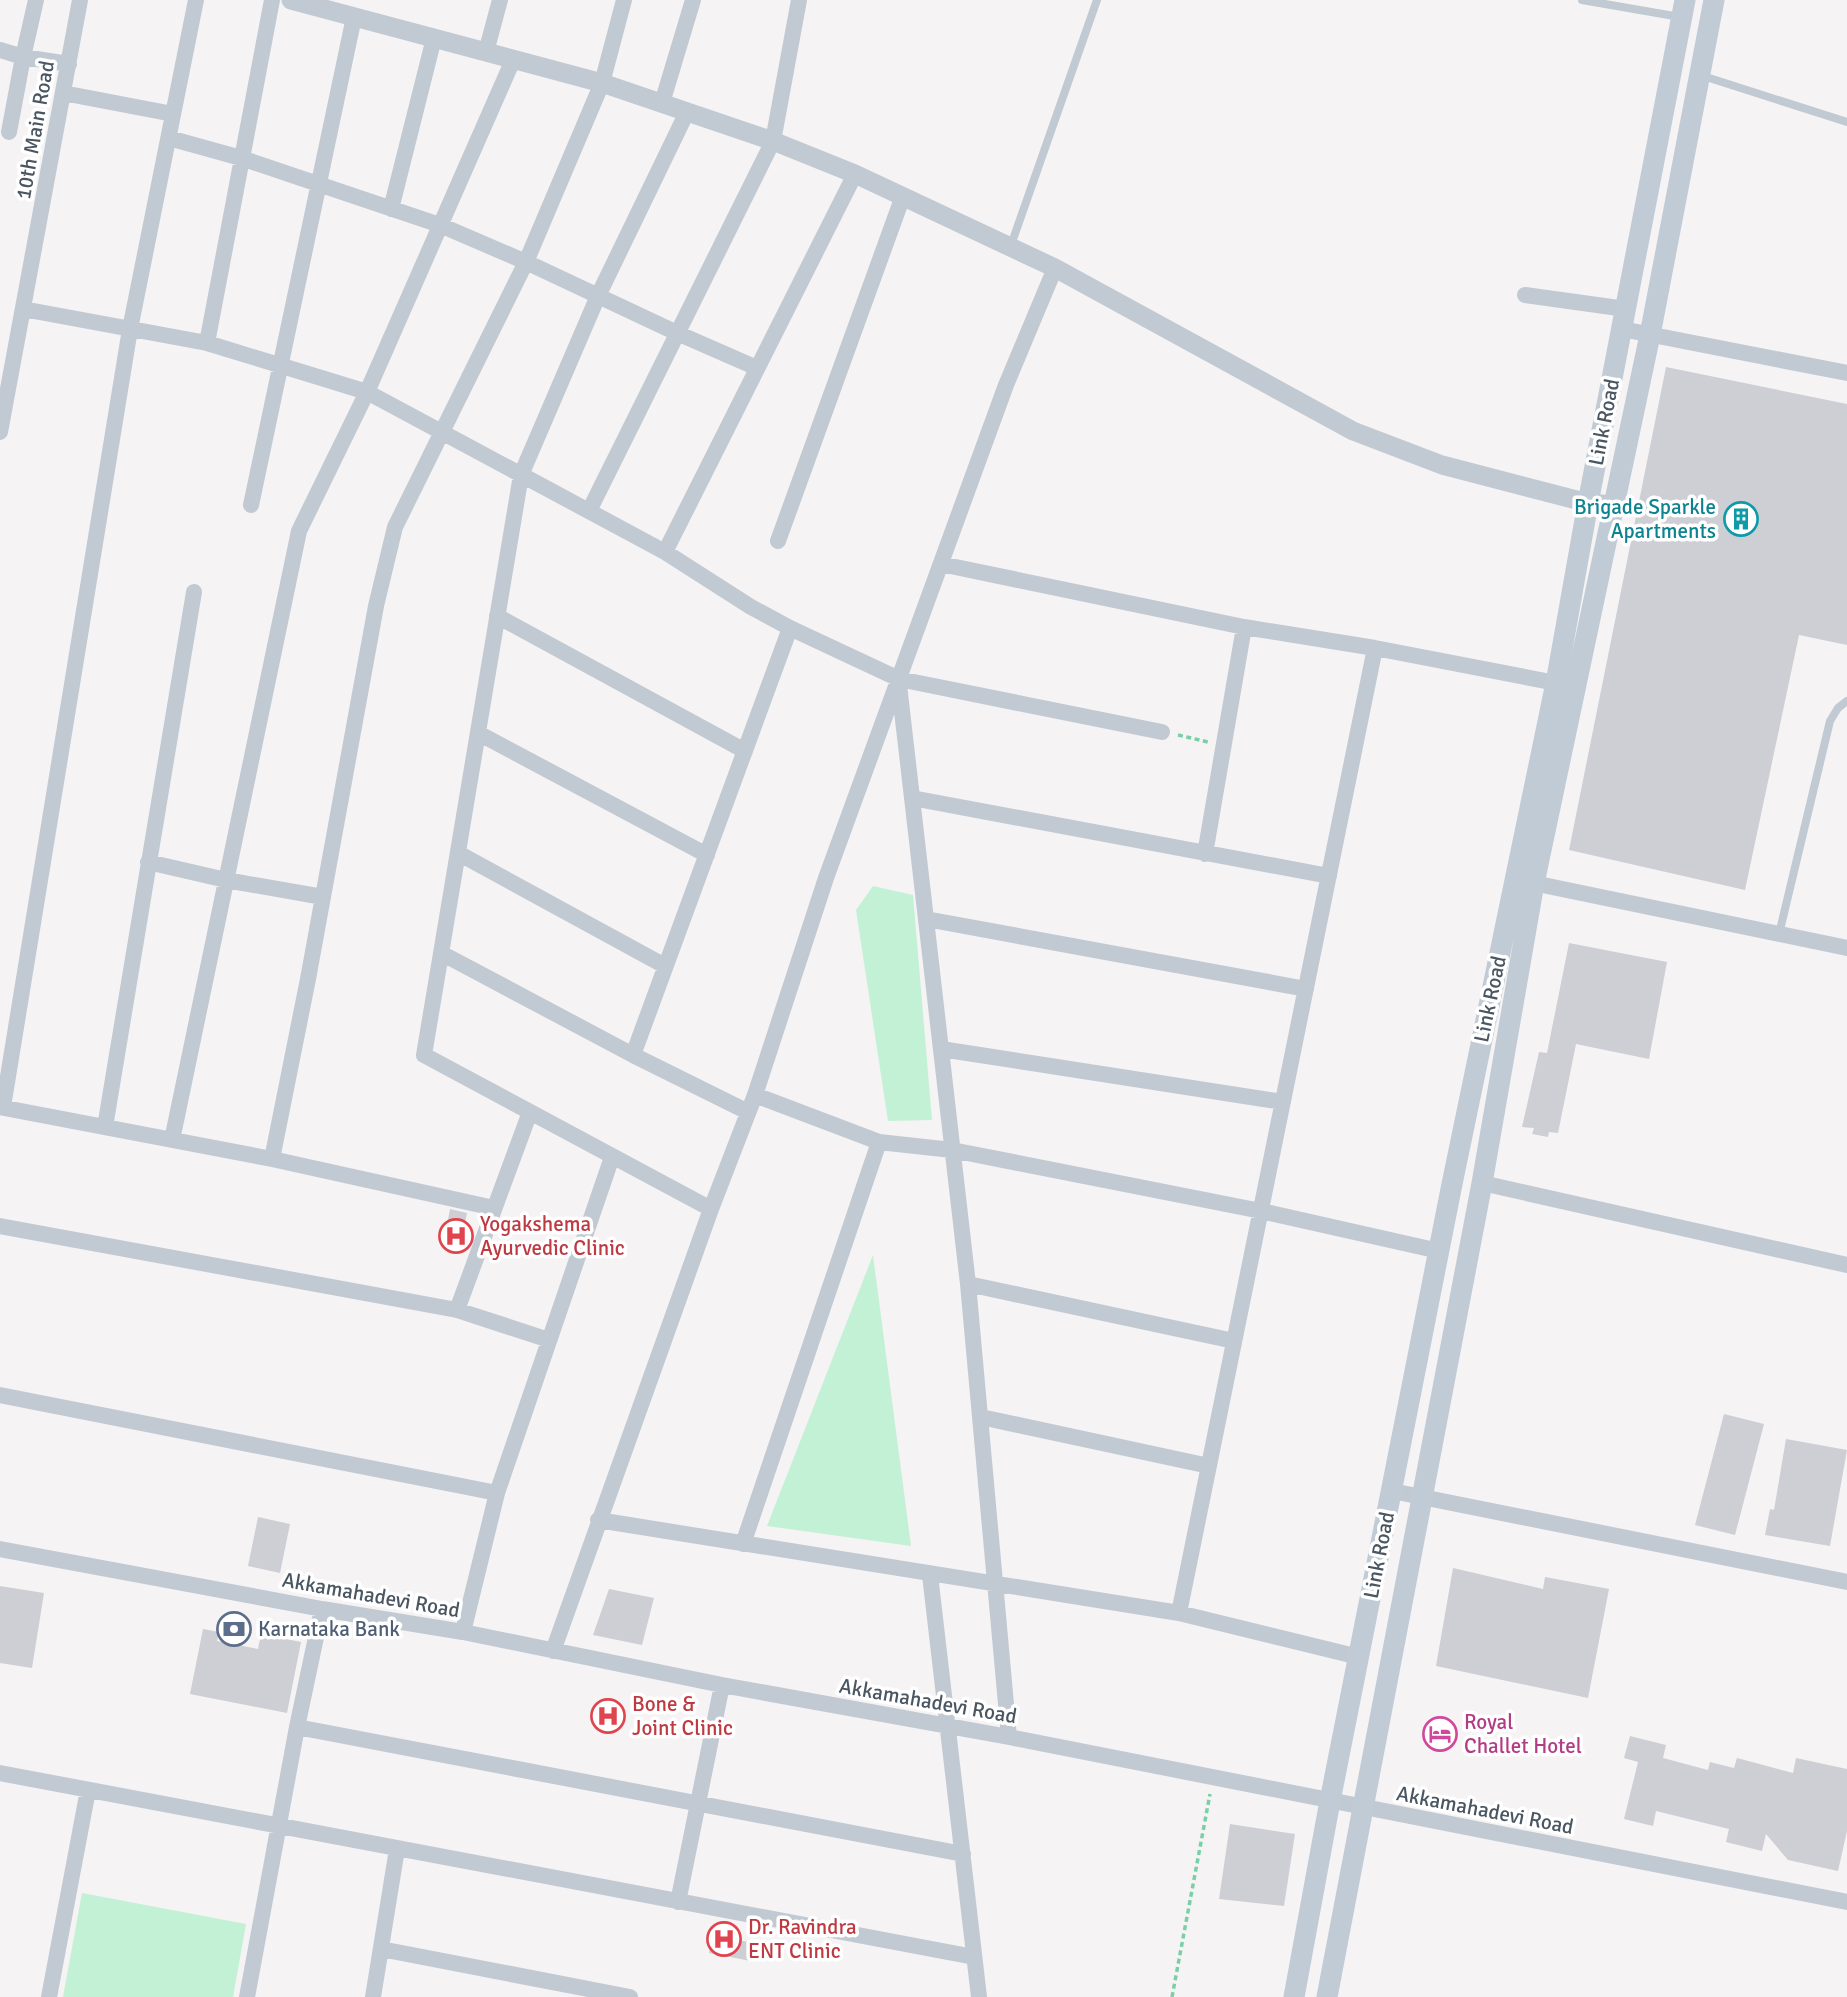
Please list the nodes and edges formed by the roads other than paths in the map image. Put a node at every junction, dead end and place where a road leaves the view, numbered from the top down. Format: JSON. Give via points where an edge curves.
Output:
{"nodes":[{"id":1,"x":36,"y":0,"type":"edge"},
{"id":2,"x":80,"y":0,"type":"edge"},
{"id":3,"x":196,"y":0,"type":"edge"},
{"id":4,"x":271,"y":0,"type":"edge"},
{"id":5,"x":291,"y":0,"type":"edge"},
{"id":6,"x":500,"y":0,"type":"edge"},
{"id":7,"x":624,"y":0,"type":"edge"},
{"id":8,"x":693,"y":0,"type":"edge"},
{"id":9,"x":799,"y":0,"type":"edge"},
{"id":10,"x":1097,"y":0,"type":"edge"},
{"id":11,"x":1582,"y":0,"type":"edge"},
{"id":12,"x":1714,"y":0,"type":"edge"},
{"id":13,"x":1684,"y":9,"type":"edge"},
{"id":14,"x":354,"y":17,"type":"junction"},
{"id":15,"x":434,"y":38,"type":"junction"},
{"id":16,"x":0,"y":50,"type":"edge"},
{"id":17,"x":486,"y":52,"type":"junction"},
{"id":18,"x":23,"y":57,"type":"junction"},
{"id":19,"x":513,"y":60,"type":"junction"},
{"id":20,"x":69,"y":64,"type":"junction"},
{"id":21,"x":1699,"y":75,"type":"junction"},
{"id":22,"x":602,"y":83,"type":"junction"},
{"id":23,"x":63,"y":93,"type":"junction"},
{"id":24,"x":662,"y":103,"type":"junction"},
{"id":25,"x":687,"y":112,"type":"junction"},
{"id":26,"x":173,"y":114,"type":"junction"},
{"id":27,"x":1847,"y":122,"type":"edge"},
{"id":28,"x":9,"y":132,"type":"dead end"},
{"id":29,"x":169,"y":138,"type":"junction"},
{"id":30,"x":773,"y":141,"type":"junction"},
{"id":31,"x":241,"y":158,"type":"junction"},
{"id":32,"x":855,"y":174,"type":"junction"},
{"id":33,"x":319,"y":185,"type":"junction"},
{"id":34,"x":903,"y":196,"type":"junction"},
{"id":35,"x":391,"y":209,"type":"junction"},
{"id":36,"x":440,"y":225,"type":"junction"},
{"id":37,"x":1010,"y":248,"type":"junction"},
{"id":38,"x":526,"y":262,"type":"junction"},
{"id":39,"x":1055,"y":268,"type":"junction"},
{"id":40,"x":1525,"y":295,"type":"dead end"},
{"id":41,"x":598,"y":296,"type":"junction"},
{"id":42,"x":23,"y":309,"type":"junction"},
{"id":43,"x":1624,"y":319,"type":"junction"},
{"id":44,"x":130,"y":329,"type":"junction"},
{"id":45,"x":677,"y":333,"type":"junction"},
{"id":46,"x":1650,"y":335,"type":"junction"},
{"id":47,"x":207,"y":343,"type":"junction"},
{"id":48,"x":279,"y":365,"type":"junction"},
{"id":49,"x":757,"y":368,"type":"junction"},
{"id":50,"x":1847,"y":373,"type":"edge"},
{"id":51,"x":367,"y":392,"type":"junction"},
{"id":52,"x":441,"y":431,"type":"junction"},
{"id":53,"x":0,"y":432,"type":"edge"},
{"id":54,"x":521,"y":475,"type":"junction"},
{"id":55,"x":1588,"y":503,"type":"junction"},
{"id":56,"x":251,"y":505,"type":"dead end"},
{"id":57,"x":1614,"y":506,"type":"junction"},
{"id":58,"x":589,"y":511,"type":"junction"},
{"id":59,"x":778,"y":541,"type":"dead end"},
{"id":60,"x":665,"y":552,"type":"junction"},
{"id":61,"x":941,"y":564,"type":"junction"},
{"id":62,"x":194,"y":592,"type":"dead end"},
{"id":63,"x":497,"y":616,"type":"junction"},
{"id":64,"x":1244,"y":627,"type":"junction"},
{"id":65,"x":790,"y":628,"type":"junction"},
{"id":66,"x":1375,"y":648,"type":"junction"},
{"id":67,"x":899,"y":679,"type":"junction"},
{"id":68,"x":1556,"y":683,"type":"junction"},
{"id":69,"x":1847,"y":701,"type":"edge"},
{"id":70,"x":1162,"y":732,"type":"road end"},
{"id":71,"x":478,"y":733,"type":"junction"},
{"id":72,"x":745,"y":751,"type":"junction"},
{"id":73,"x":912,"y":798,"type":"junction"},
{"id":74,"x":458,"y":853,"type":"junction"},
{"id":75,"x":1205,"y":854,"type":"junction"},
{"id":76,"x":707,"y":855,"type":"junction"},
{"id":77,"x":148,"y":862,"type":"junction"},
{"id":78,"x":1329,"y":876,"type":"junction"},
{"id":79,"x":226,"y":880,"type":"junction"},
{"id":80,"x":1525,"y":881,"type":"junction"},
{"id":81,"x":323,"y":897,"type":"junction"},
{"id":82,"x":926,"y":919,"type":"junction"},
{"id":83,"x":1780,"y":934,"type":"junction"},
{"id":84,"x":1847,"y":947,"type":"edge"},
{"id":85,"x":441,"y":953,"type":"junction"},
{"id":86,"x":666,"y":966,"type":"junction"},
{"id":87,"x":1306,"y":989,"type":"junction"},
{"id":88,"x":941,"y":1049,"type":"junction"},
{"id":89,"x":632,"y":1055,"type":"junction"},
{"id":90,"x":755,"y":1095,"type":"junction"},
{"id":91,"x":1283,"y":1102,"type":"junction"},
{"id":92,"x":2,"y":1107,"type":"edge"},
{"id":93,"x":530,"y":1112,"type":"junction"},
{"id":94,"x":748,"y":1112,"type":"junction"},
{"id":95,"x":104,"y":1127,"type":"junction"},
{"id":96,"x":172,"y":1140,"type":"junction"},
{"id":97,"x":879,"y":1142,"type":"junction"},
{"id":98,"x":952,"y":1150,"type":"junction"},
{"id":99,"x":612,"y":1157,"type":"junction"},
{"id":100,"x":272,"y":1159,"type":"junction"},
{"id":101,"x":1482,"y":1183,"type":"junction"},
{"id":102,"x":495,"y":1208,"type":"junction"},
{"id":103,"x":710,"y":1209,"type":"junction"},
{"id":104,"x":1261,"y":1211,"type":"junction"},
{"id":105,"x":0,"y":1226,"type":"edge"},
{"id":106,"x":1439,"y":1251,"type":"junction"},
{"id":107,"x":1847,"y":1265,"type":"edge"},
{"id":108,"x":968,"y":1284,"type":"junction"},
{"id":109,"x":457,"y":1310,"type":"junction"},
{"id":110,"x":549,"y":1340,"type":"junction"},
{"id":111,"x":1234,"y":1341,"type":"junction"},
{"id":112,"x":0,"y":1395,"type":"edge"},
{"id":113,"x":981,"y":1417,"type":"junction"},
{"id":114,"x":1209,"y":1466,"type":"junction"},
{"id":115,"x":1392,"y":1491,"type":"junction"},
{"id":116,"x":496,"y":1493,"type":"junction"},
{"id":117,"x":1423,"y":1498,"type":"junction"},
{"id":118,"x":598,"y":1520,"type":"junction"},
{"id":119,"x":743,"y":1544,"type":"junction"},
{"id":120,"x":0,"y":1549,"type":"edge"},
{"id":121,"x":930,"y":1574,"type":"junction"},
{"id":122,"x":1847,"y":1582,"type":"edge"},
{"id":123,"x":995,"y":1584,"type":"junction"},
{"id":124,"x":322,"y":1609,"type":"junction"},
{"id":125,"x":1179,"y":1613,"type":"junction"},
{"id":126,"x":463,"y":1632,"type":"junction"},
{"id":127,"x":553,"y":1651,"type":"junction"},
{"id":128,"x":1359,"y":1657,"type":"junction"},
{"id":129,"x":722,"y":1685,"type":"junction"},
{"id":130,"x":947,"y":1726,"type":"junction"},
{"id":131,"x":296,"y":1727,"type":"junction"},
{"id":132,"x":1009,"y":1737,"type":"junction"},
{"id":133,"x":0,"y":1773,"type":"edge"},
{"id":134,"x":88,"y":1790,"type":"junction"},
{"id":135,"x":1330,"y":1801,"type":"junction"},
{"id":136,"x":698,"y":1803,"type":"junction"},
{"id":137,"x":1364,"y":1808,"type":"junction"},
{"id":138,"x":278,"y":1826,"type":"junction"},
{"id":139,"x":397,"y":1849,"type":"junction"},
{"id":140,"x":963,"y":1854,"type":"junction"},
{"id":141,"x":678,"y":1902,"type":"junction"},
{"id":142,"x":1847,"y":1902,"type":"edge"},
{"id":143,"x":381,"y":1949,"type":"junction"},
{"id":144,"x":974,"y":1957,"type":"junction"},
{"id":145,"x":49,"y":1997,"type":"edge"},
{"id":146,"x":247,"y":1997,"type":"edge"},
{"id":147,"x":373,"y":1997,"type":"edge"},
{"id":148,"x":630,"y":1997,"type":"edge"},
{"id":149,"x":979,"y":1997,"type":"edge"},
{"id":150,"x":1294,"y":1997,"type":"edge"},
{"id":151,"x":1327,"y":1997,"type":"edge"}],
"edges":[{"from":1,"to":18,"type":"street"},
{"from":2,"to":20,"type":"street","name":"10th Main Road"},
{"from":3,"to":26,"type":"street"},
{"from":4,"to":31,"type":"street"},
{"from":5,"to":14,"type":"street"},
{"from":6,"to":17,"type":"street"},
{"from":7,"to":22,"type":"street"},
{"from":8,"to":24,"type":"street"},
{"from":9,"to":30,"type":"street"},
{"from":10,"to":37,"type":"lane"},
{"from":11,"to":13,"type":"lane"},
{"from":12,"to":21,"type":"main road"},
{"from":13,"to":43,"type":"main road","name":"Link Road"},
{"from":14,"to":15,"type":"street"},
{"from":14,"to":33,"type":"street"},
{"from":15,"to":17,"type":"street"},
{"from":15,"to":35,"type":"street"},
{"from":16,"to":18,"type":"street"},
{"from":17,"to":19,"type":"street"},
{"from":18,"to":20,"type":"street"},
{"from":18,"to":28,"type":"street"},
{"from":19,"to":22,"type":"street"},
{"from":19,"to":36,"type":"street"},
{"from":20,"to":23,"type":"street","name":"10th Main Road"},
{"from":21,"to":27,"type":"lane"},
{"from":21,"to":46,"type":"main road"},
{"from":22,"to":24,"type":"street"},
{"from":22,"to":38,"type":"street"},
{"from":23,"to":26,"type":"street"},
{"from":23,"to":42,"type":"street","name":"10th Main Road"},
{"from":24,"to":25,"type":"street"},
{"from":25,"to":30,"type":"street"},
{"from":25,"to":41,"type":"street"},
{"from":26,"to":29,"type":"street"},
{"from":29,"to":31,"type":"street"},
{"from":29,"to":44,"type":"street"},
{"from":30,"to":32,"type":"street"},
{"from":30,"to":45,"type":"street"},
{"from":31,"to":33,"type":"street"},
{"from":31,"to":47,"type":"street"},
{"from":32,"to":34,"type":"street"},
{"from":32,"to":49,"type":"street"},
{"from":33,"to":35,"type":"street"},
{"from":33,"to":48,"type":"street"},
{"from":34,"to":37,"type":"street"},
{"from":34,"to":59,"type":"street"},
{"from":35,"to":36,"type":"street"},
{"from":36,"to":38,"type":"street"},
{"from":36,"to":51,"type":"street"},
{"from":37,"to":39,"type":"street"},
{"from":38,"to":41,"type":"street"},
{"from":38,"to":52,"type":"street"},
{"from":39,"to":55,"type":"street","via":[[1353,430],[1442,465]]},
{"from":39,"to":61,"type":"street","via":[[1006,385]]},
{"from":40,"to":43,"type":"street"},
{"from":41,"to":45,"type":"street"},
{"from":41,"to":54,"type":"street"},
{"from":42,"to":44,"type":"street"},
{"from":42,"to":53,"type":"street","name":"10th Main Road"},
{"from":43,"to":46,"type":"street"},
{"from":43,"to":55,"type":"main road","name":"Link Road"},
{"from":44,"to":47,"type":"street"},
{"from":44,"to":92,"type":"street"},
{"from":45,"to":49,"type":"street"},
{"from":45,"to":58,"type":"street"},
{"from":46,"to":50,"type":"street"},
{"from":46,"to":57,"type":"main road"},
{"from":47,"to":48,"type":"street"},
{"from":48,"to":51,"type":"street"},
{"from":48,"to":56,"type":"street"},
{"from":49,"to":60,"type":"street"},
{"from":51,"to":52,"type":"street"},
{"from":51,"to":79,"type":"street","via":[[299,531]]},
{"from":52,"to":54,"type":"street"},
{"from":52,"to":81,"type":"street","via":[[395,527],[376,606]]},
{"from":54,"to":58,"type":"street"},
{"from":54,"to":63,"type":"street"},
{"from":55,"to":57,"type":"street"},
{"from":55,"to":68,"type":"main road","name":"Link Road"},
{"from":57,"to":80,"type":"main road"},
{"from":58,"to":60,"type":"street"},
{"from":60,"to":65,"type":"street"},
{"from":61,"to":64,"type":"street"},
{"from":61,"to":67,"type":"street"},
{"from":62,"to":77,"type":"street"},
{"from":63,"to":71,"type":"street"},
{"from":63,"to":72,"type":"street"},
{"from":64,"to":66,"type":"street"},
{"from":64,"to":75,"type":"street"},
{"from":65,"to":67,"type":"street"},
{"from":65,"to":72,"type":"street"},
{"from":66,"to":68,"type":"street"},
{"from":66,"to":78,"type":"street"},
{"from":67,"to":70,"type":"street"},
{"from":67,"to":73,"type":"street"},
{"from":67,"to":90,"type":"street","via":[[826,878]]},
{"from":68,"to":80,"type":"main road","name":"Link Road"},
{"from":69,"to":83,"type":"lane","via":[[1830,721]]},
{"from":71,"to":74,"type":"street"},
{"from":71,"to":76,"type":"street"},
{"from":72,"to":76,"type":"street"},
{"from":73,"to":75,"type":"street"},
{"from":73,"to":82,"type":"street"},
{"from":74,"to":85,"type":"street"},
{"from":74,"to":86,"type":"street"},
{"from":75,"to":78,"type":"street"},
{"from":76,"to":86,"type":"street"},
{"from":77,"to":79,"type":"street"},
{"from":77,"to":95,"type":"street"},
{"from":78,"to":87,"type":"street"},
{"from":79,"to":81,"type":"street"},
{"from":79,"to":96,"type":"street"},
{"from":80,"to":83,"type":"street"},
{"from":80,"to":101,"type":"main road"},
{"from":80,"to":106,"type":"main road","name":"Link Road"},
{"from":81,"to":100,"type":"street"},
{"from":82,"to":87,"type":"street"},
{"from":82,"to":88,"type":"street"},
{"from":83,"to":84,"type":"street"},
{"from":85,"to":89,"type":"street"},
{"from":85,"to":93,"type":"street","via":[[424,1055]]},
{"from":86,"to":89,"type":"street"},
{"from":87,"to":91,"type":"street"},
{"from":88,"to":91,"type":"street"},
{"from":88,"to":98,"type":"street"},
{"from":89,"to":94,"type":"street"},
{"from":90,"to":94,"type":"street"},
{"from":90,"to":97,"type":"street"},
{"from":91,"to":104,"type":"street"},
{"from":92,"to":95,"type":"street"},
{"from":93,"to":99,"type":"street"},
{"from":93,"to":102,"type":"street"},
{"from":94,"to":103,"type":"street"},
{"from":95,"to":96,"type":"street"},
{"from":96,"to":100,"type":"street"},
{"from":97,"to":98,"type":"street"},
{"from":97,"to":119,"type":"street"},
{"from":98,"to":104,"type":"street"},
{"from":98,"to":108,"type":"street"},
{"from":99,"to":103,"type":"street"},
{"from":99,"to":110,"type":"street"},
{"from":100,"to":102,"type":"street"},
{"from":101,"to":107,"type":"street"},
{"from":101,"to":117,"type":"main road"},
{"from":102,"to":109,"type":"street"},
{"from":103,"to":118,"type":"street"},
{"from":104,"to":106,"type":"street"},
{"from":104,"to":111,"type":"street"},
{"from":105,"to":109,"type":"street"},
{"from":106,"to":115,"type":"main road","name":"Link Road"},
{"from":108,"to":111,"type":"street"},
{"from":108,"to":113,"type":"street"},
{"from":109,"to":110,"type":"street"},
{"from":110,"to":116,"type":"street"},
{"from":111,"to":114,"type":"street"},
{"from":112,"to":116,"type":"street"},
{"from":113,"to":114,"type":"street"},
{"from":113,"to":123,"type":"street"},
{"from":114,"to":125,"type":"street"},
{"from":115,"to":117,"type":"street"},
{"from":115,"to":128,"type":"main road","name":"Link Road"},
{"from":116,"to":126,"type":"street"},
{"from":117,"to":122,"type":"street"},
{"from":117,"to":137,"type":"main road"},
{"from":118,"to":119,"type":"street"},
{"from":118,"to":127,"type":"street"},
{"from":119,"to":121,"type":"street"},
{"from":120,"to":124,"type":"street","name":"Akkamahadevi Road"},
{"from":121,"to":123,"type":"street"},
{"from":121,"to":130,"type":"street"},
{"from":123,"to":125,"type":"street"},
{"from":123,"to":132,"type":"street"},
{"from":124,"to":126,"type":"street","name":"Akkamahadevi Road"},
{"from":124,"to":131,"type":"street"},
{"from":125,"to":128,"type":"street"},
{"from":126,"to":127,"type":"street","name":"Akkamahadevi Road"},
{"from":127,"to":129,"type":"street","name":"Akkamahadevi Road"},
{"from":128,"to":135,"type":"main road","name":"Link Road"},
{"from":129,"to":130,"type":"street","name":"Akkamahadevi Road"},
{"from":129,"to":136,"type":"street"},
{"from":130,"to":132,"type":"street","name":"Akkamahadevi Road"},
{"from":130,"to":140,"type":"street"},
{"from":131,"to":136,"type":"street"},
{"from":131,"to":138,"type":"street"},
{"from":132,"to":135,"type":"street","name":"Akkamahadevi Road"},
{"from":133,"to":134,"type":"street"},
{"from":134,"to":138,"type":"street"},
{"from":134,"to":145,"type":"street"},
{"from":135,"to":137,"type":"street","name":"Akkamahadevi Road"},
{"from":135,"to":150,"type":"main road","name":"Link Road"},
{"from":136,"to":140,"type":"street"},
{"from":136,"to":141,"type":"street"},
{"from":137,"to":142,"type":"street","name":"Akkamahadevi Road"},
{"from":137,"to":151,"type":"main road"},
{"from":138,"to":139,"type":"street"},
{"from":138,"to":146,"type":"street"},
{"from":139,"to":141,"type":"street"},
{"from":139,"to":143,"type":"street"},
{"from":140,"to":144,"type":"street"},
{"from":141,"to":144,"type":"street"},
{"from":143,"to":147,"type":"street"},
{"from":143,"to":148,"type":"street"},
{"from":144,"to":149,"type":"street"}]}
